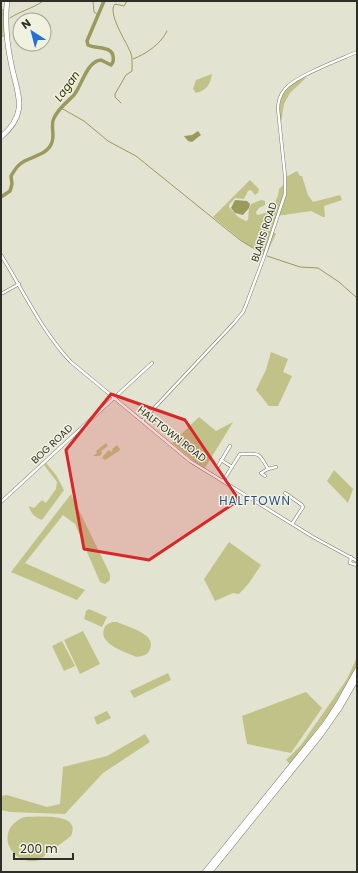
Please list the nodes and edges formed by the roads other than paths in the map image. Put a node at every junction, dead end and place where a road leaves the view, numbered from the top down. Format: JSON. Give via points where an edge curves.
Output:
{"nodes":[{"id":1,"x":7,"y":1,"type":"edge"},
{"id":2,"x":357,"y":52,"type":"edge"},
{"id":3,"x":2,"y":136,"type":"edge"},
{"id":4,"x":1,"y":255,"type":"edge"},
{"id":5,"x":19,"y":284,"type":"junction"},
{"id":6,"x":1,"y":294,"type":"edge"},
{"id":7,"x":152,"y":363,"type":"dead end"},
{"id":8,"x":114,"y":398,"type":"junction"},
{"id":9,"x":142,"y":421,"type":"junction"},
{"id":10,"x":230,"y":446,"type":"dead end"},
{"id":11,"x":222,"y":460,"type":"junction"},
{"id":12,"x":218,"y":466,"type":"dead end"},
{"id":13,"x":232,"y":467,"type":"junction"},
{"id":14,"x":276,"y":467,"type":"dead end"},
{"id":15,"x":268,"y":469,"type":"junction"},
{"id":16,"x":265,"y":476,"type":"dead end"},
{"id":17,"x":223,"y":481,"type":"junction"},
{"id":18,"x":1,"y":502,"type":"edge"},
{"id":19,"x":283,"y":502,"type":"dead end"},
{"id":20,"x":292,"y":524,"type":"junction"},
{"id":21,"x":351,"y":557,"type":"junction"},
{"id":22,"x":357,"y":561,"type":"edge"},
{"id":23,"x":357,"y":565,"type":"edge"},
{"id":24,"x":357,"y":670,"type":"edge"},
{"id":25,"x":357,"y":678,"type":"edge"},
{"id":26,"x":205,"y":872,"type":"edge"},
{"id":27,"x":210,"y":872,"type":"edge"}],
"edges":[{"from":1,"to":3,"type":"highway","via":[[9,51],[20,104],[15,122]]},
{"from":2,"to":9,"type":"street","name":"BLARIS ROAD","via":[[295,81],[282,92],[278,104],[285,176],[284,194],[246,305],[234,323]]},
{"from":4,"to":5,"type":"street","name":"HALFTOWN ROAD"},
{"from":5,"to":6,"type":"street"},
{"from":5,"to":8,"type":"street","name":"HALFTOWN ROAD","via":[[63,354]]},
{"from":7,"to":8,"type":"street","name":"BOG ROAD"},
{"from":8,"to":9,"type":"street","name":"HALFTOWN ROAD"},
{"from":8,"to":18,"type":"street","name":"BOG ROAD"},
{"from":9,"to":17,"type":"street","name":"HALFTOWN ROAD","via":[[190,461]]},
{"from":10,"to":11,"type":"street"},
{"from":11,"to":12,"type":"street"},
{"from":11,"to":13,"type":"street"},
{"from":13,"to":15,"type":"street","via":[[240,454],[254,453],[261,457]]},
{"from":13,"to":17,"type":"street"},
{"from":14,"to":15,"type":"street"},
{"from":15,"to":16,"type":"street","via":[[261,473]]},
{"from":17,"to":20,"type":"street","name":"HALFTOWN ROAD"},
{"from":19,"to":20,"type":"street","via":[[286,494],[303,507]]},
{"from":20,"to":21,"type":"street","name":"HALFTOWN ROAD"},
{"from":21,"to":22,"type":"street","name":"HALFTOWN ROAD"},
{"from":21,"to":23,"type":"street","name":"HALFTOWN ROAD","via":[[350,563]]},
{"from":24,"to":26,"type":"highway","via":[[325,724]]},
{"from":25,"to":27,"type":"highway","via":[[320,736]]}]}
